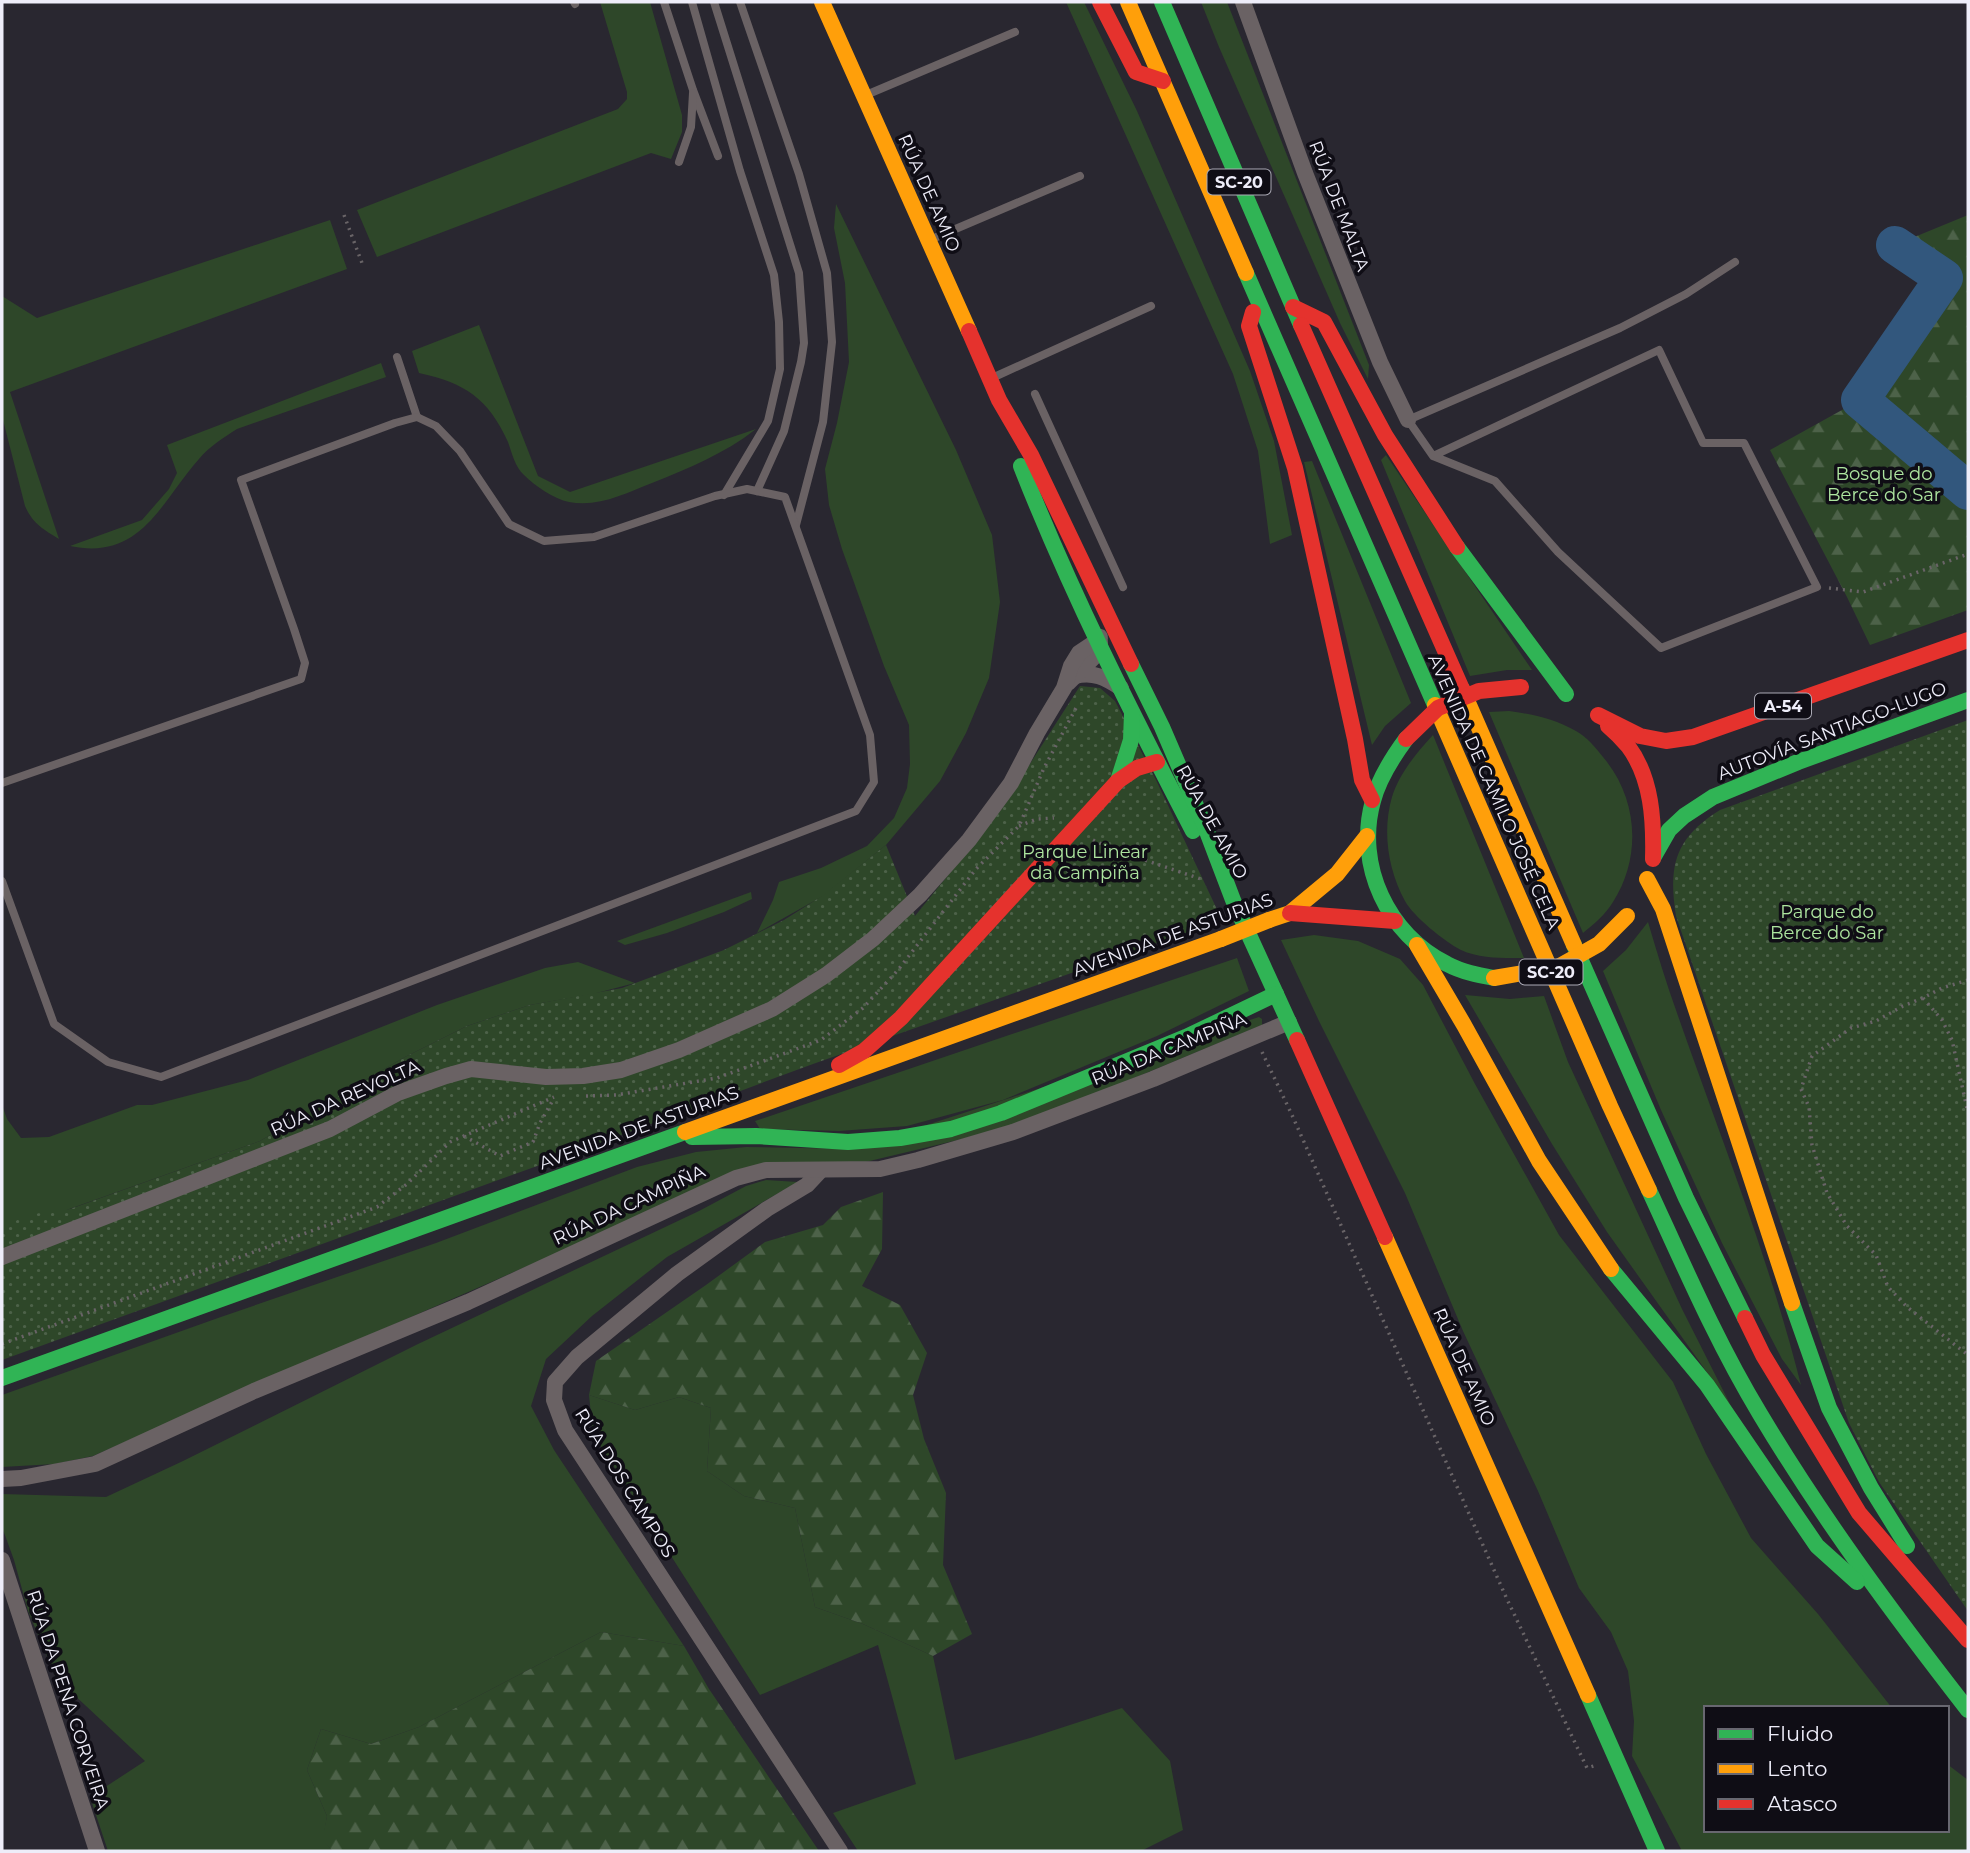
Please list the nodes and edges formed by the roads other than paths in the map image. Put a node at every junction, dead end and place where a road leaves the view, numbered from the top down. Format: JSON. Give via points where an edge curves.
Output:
{"nodes":[{"id":1,"x":664,"y":2,"type":"edge"},
{"id":2,"x":692,"y":2,"type":"edge"},
{"id":3,"x":714,"y":2,"type":"edge"},
{"id":4,"x":740,"y":2,"type":"edge"},
{"id":5,"x":1100,"y":2,"type":"edge"},
{"id":6,"x":1128,"y":2,"type":"edge"},
{"id":7,"x":1162,"y":2,"type":"edge"},
{"id":8,"x":1243,"y":2,"type":"edge"},
{"id":9,"x":826,"y":3,"type":"edge"},
{"id":10,"x":1186,"y":22,"type":"dead end"},
{"id":11,"x":1015,"y":32,"type":"dead end"},
{"id":12,"x":1186,"y":57,"type":"junction"},
{"id":13,"x":1163,"y":81,"type":"junction"},
{"id":14,"x":693,"y":90,"type":"junction"},
{"id":15,"x":864,"y":96,"type":"junction"},
{"id":16,"x":718,"y":156,"type":"dead end"},
{"id":17,"x":679,"y":162,"type":"dead end"},
{"id":18,"x":1080,"y":176,"type":"dead end"},
{"id":19,"x":929,"y":241,"type":"junction"},
{"id":20,"x":1735,"y":262,"type":"dead end"},
{"id":21,"x":1256,"y":298,"type":"junction"},
{"id":22,"x":1151,"y":306,"type":"dead end"},
{"id":23,"x":1293,"y":307,"type":"junction"},
{"id":24,"x":397,"y":357,"type":"dead end"},
{"id":25,"x":990,"y":379,"type":"junction"},
{"id":26,"x":1035,"y":394,"type":"dead end"},
{"id":27,"x":999,"y":400,"type":"junction"},
{"id":28,"x":417,"y":417,"type":"junction"},
{"id":29,"x":1408,"y":420,"type":"junction"},
{"id":30,"x":1433,"y":456,"type":"junction"},
{"id":31,"x":757,"y":491,"type":"junction"},
{"id":32,"x":724,"y":495,"type":"junction"},
{"id":33,"x":796,"y":526,"type":"junction"},
{"id":34,"x":1078,"y":551,"type":"junction"},
{"id":35,"x":1072,"y":582,"type":"junction"},
{"id":36,"x":1123,"y":587,"type":"dead end"},
{"id":37,"x":1968,"y":640,"type":"edge"},
{"id":38,"x":1100,"y":643,"type":"junction"},
{"id":39,"x":1079,"y":653,"type":"junction"},
{"id":40,"x":1069,"y":682,"type":"junction"},
{"id":41,"x":1121,"y":688,"type":"junction"},
{"id":42,"x":1968,"y":700,"type":"edge"},
{"id":43,"x":1152,"y":705,"type":"junction"},
{"id":44,"x":1582,"y":705,"type":"junction"},
{"id":45,"x":1132,"y":713,"type":"junction"},
{"id":46,"x":1157,"y":762,"type":"junction"},
{"id":47,"x":1118,"y":781,"type":"junction"},
{"id":48,"x":2,"y":783,"type":"edge"},
{"id":49,"x":1372,"y":800,"type":"junction"},
{"id":50,"x":1202,"y":820,"type":"junction"},
{"id":51,"x":1367,"y":836,"type":"junction"},
{"id":52,"x":1653,"y":858,"type":"junction"},
{"id":53,"x":2,"y":881,"type":"edge"},
{"id":54,"x":1637,"y":898,"type":"junction"},
{"id":55,"x":1233,"y":900,"type":"junction"},
{"id":56,"x":1290,"y":913,"type":"junction"},
{"id":57,"x":1395,"y":921,"type":"junction"},
{"id":58,"x":1417,"y":945,"type":"junction"},
{"id":59,"x":1276,"y":994,"type":"junction"},
{"id":60,"x":1289,"y":1022,"type":"junction"},
{"id":61,"x":796,"y":1091,"type":"junction"},
{"id":62,"x":670,"y":1138,"type":"junction"},
{"id":63,"x":821,"y":1170,"type":"junction"},
{"id":64,"x":2,"y":1257,"type":"edge"},
{"id":65,"x":2,"y":1378,"type":"edge"},
{"id":66,"x":2,"y":1479,"type":"edge"},
{"id":67,"x":2,"y":1560,"type":"edge"},
{"id":68,"x":1897,"y":1619,"type":"junction"},
{"id":69,"x":1966,"y":1638,"type":"edge"},
{"id":70,"x":1968,"y":1710,"type":"edge"},
{"id":71,"x":97,"y":1851,"type":"edge"},
{"id":72,"x":840,"y":1851,"type":"edge"},
{"id":73,"x":1657,"y":1851,"type":"edge"}],
"edges":[{"from":1,"to":14,"type":"lane"},
{"from":2,"to":32,"type":"lane","via":[[774,275],[779,322],[780,369],[768,421]]},
{"from":3,"to":31,"type":"lane","via":[[799,273],[801,362],[784,431]]},
{"from":4,"to":33,"type":"lane","via":[[799,174],[827,273],[832,342],[823,422]]},
{"from":5,"to":13,"type":"main road","via":[[1136,72]]},
{"from":6,"to":13,"type":"main road","name":"AVENIDA DE CAMILO JOSÉ CELA","number":"SC-20"},
{"from":7,"to":12,"type":"main road","name":"AVENIDA DE CAMILO JOSÉ CELA","number":"SC-20"},
{"from":8,"to":29,"type":"street","name":"RÚA DE MALTA","via":[[1305,173],[1375,350]]},
{"from":9,"to":15,"type":"main road","name":"RÚA DE AMIO"},
{"from":10,"to":12,"type":"main road","number":"SC-20"},
{"from":11,"to":15,"type":"lane"},
{"from":12,"to":23,"type":"main road","name":"AVENIDA DE CAMILO JOSÉ CELA","number":"SC-20"},
{"from":13,"to":21,"type":"main road","name":"AVENIDA DE CAMILO JOSÉ CELA","number":"SC-20"},
{"from":14,"to":16,"type":"lane"},
{"from":14,"to":17,"type":"lane","via":[[691,127]]},
{"from":15,"to":19,"type":"main road","name":"RÚA DE AMIO"},
{"from":18,"to":19,"type":"lane"},
{"from":19,"to":25,"type":"main road","name":"RÚA DE AMIO"},
{"from":20,"to":29,"type":"lane","via":[[1620,328]]},
{"from":21,"to":49,"type":"main road","via":[[1249,326],[1296,468],[1362,780]]},
{"from":21,"to":68,"type":"main road","name":"AVENIDA DE CAMILO JOSÉ CELA","number":"SC-20","via":[[1686,1272],[1759,1413]]},
{"from":22,"to":25,"type":"lane"},
{"from":23,"to":44,"type":"main road","via":[[1324,322],[1385,435],[1467,562]]},
{"from":23,"to":69,"type":"main road","name":"AVENIDA DE CAMILO JOSÉ CELA","number":"SC-20","via":[[1686,1198],[1763,1355],[1859,1513]]},
{"from":24,"to":28,"type":"lane"},
{"from":25,"to":27,"type":"main road","name":"RÚA DE AMIO"},
{"from":26,"to":36,"type":"lane"},
{"from":27,"to":34,"type":"main road","name":"RÚA DE AMIO"},
{"from":27,"to":35,"type":"main road","name":"RÚA DE AMIO","via":[[1042,519]]},
{"from":28,"to":32,"type":"lane","via":[[436,426],[460,450],[509,524],[544,541],[594,537]]},
{"from":28,"to":48,"type":"lane","via":[[240,480],[305,663],[301,679]]},
{"from":29,"to":30,"type":"lane"},
{"from":30,"to":30,"type":"lane","via":[[1495,481],[1558,552],[1661,648],[1817,587],[1744,443],[1703,443],[1659,350]]},
{"from":31,"to":32,"type":"lane"},
{"from":31,"to":33,"type":"lane","via":[[785,496]]},
{"from":33,"to":53,"type":"lane","via":[[870,735],[874,782],[856,811],[161,1077],[108,1062],[54,1024]]},
{"from":34,"to":38,"type":"street","name":"RÚA DE AMIO","via":[[1100,624]]},
{"from":34,"to":43,"type":"main road","name":"RÚA DE AMIO"},
{"from":35,"to":38,"type":"main road","name":"RÚA DE AMIO"},
{"from":35,"to":39,"type":"street","name":"RÚA DE AMIO","via":[[1082,627]]},
{"from":37,"to":44,"type":"main road","name":"AUTOVÍA SANTIAGO-LUGO","number":"A-54","via":[[1693,737],[1640,736]]},
{"from":38,"to":39,"type":"street"},
{"from":38,"to":40,"type":"street","name":"RÚA DA REVOLTA","via":[[1097,654]]},
{"from":38,"to":41,"type":"main road","name":"RÚA DE AMIO"},
{"from":38,"to":43,"type":"street","name":"RÚA DE AMIO","via":[[1108,645],[1137,694]]},
{"from":39,"to":40,"type":"street","name":"RÚA DA REVOLTA"},
{"from":40,"to":41,"type":"street","via":[[1082,674],[1094,675]]},
{"from":40,"to":64,"type":"street","name":"RÚA DA REVOLTA","via":[[1011,783],[920,895],[873,939],[772,1009],[621,1070],[546,1077],[471,1069],[446,1076],[398,1093],[330,1129]]},
{"from":41,"to":45,"type":"main road","name":"RÚA DE AMIO"},
{"from":42,"to":52,"type":"main road","name":"AUTOVÍA SANTIAGO-LUGO","via":[[1713,797],[1669,830]]},
{"from":43,"to":50,"type":"main road","name":"RÚA DE AMIO"},
{"from":44,"to":49,"type":"main road","bridge":true,"via":[[1532,688],[1479,691],[1438,708],[1385,767]]},
{"from":44,"to":52,"type":"main road","via":[[1628,747],[1645,779],[1653,813]]},
{"from":45,"to":46,"type":"main road","name":"RÚA DE AMIO"},
{"from":45,"to":47,"type":"main road","via":[[1131,740]]},
{"from":46,"to":47,"type":"main road"},
{"from":46,"to":50,"type":"street","name":"RÚA DE AMIO","via":[[1169,765],[1187,802]]},
{"from":46,"to":55,"type":"main road","name":"RÚA DE AMIO"},
{"from":47,"to":61,"type":"main road","via":[[901,1018],[864,1051]]},
{"from":49,"to":51,"type":"main road"},
{"from":50,"to":55,"type":"main road","name":"RÚA DE AMIO"},
{"from":51,"to":56,"type":"main road","via":[[1337,874]]},
{"from":51,"to":57,"type":"main road","via":[[1374,881]]},
{"from":52,"to":54,"type":"main road"},
{"from":54,"to":58,"type":"main road","bridge":true,"via":[[1599,944],[1559,967],[1494,978],[1453,967]]},
{"from":54,"to":69,"type":"main road","via":[[1663,909],[1829,1408],[1871,1488]]},
{"from":55,"to":59,"type":"main road","name":"RÚA DE AMIO"},
{"from":56,"to":57,"type":"main road"},
{"from":56,"to":61,"type":"main road","name":"AVENIDA DE ASTURIAS","bridge":true},
{"from":57,"to":58,"type":"main road"},
{"from":58,"to":68,"type":"main road","via":[[1539,1161],[1616,1276],[1707,1385],[1817,1546]]},
{"from":59,"to":60,"type":"main road","name":"RÚA DE AMIO"},
{"from":59,"to":62,"type":"main road","via":[[1186,1037],[951,1129],[848,1142],[755,1136]]},
{"from":60,"to":63,"type":"street","name":"RÚA DA CAMPIÑA","via":[[1013,1132],[880,1169]]},
{"from":60,"to":73,"type":"main road","name":"RÚA DE AMIO"},
{"from":61,"to":62,"type":"main road","name":"AVENIDA DE ASTURIAS"},
{"from":62,"to":65,"type":"main road","name":"AVENIDA DE ASTURIAS"},
{"from":63,"to":66,"type":"street","name":"RÚA DA CAMPIÑA","via":[[766,1170],[736,1178],[468,1302],[254,1391],[95,1464]]},
{"from":63,"to":72,"type":"street","name":"RÚA DOS CAMPOS","via":[[807,1185],[677,1274],[577,1357],[555,1382],[554,1400],[565,1430]]},
{"from":67,"to":71,"type":"street","name":"RÚA DA PENA CORVEIRA"},
{"from":68,"to":70,"type":"main road","name":"AVENIDA DE CAMILO JOSÉ CELA","number":"SC-20"}]}
